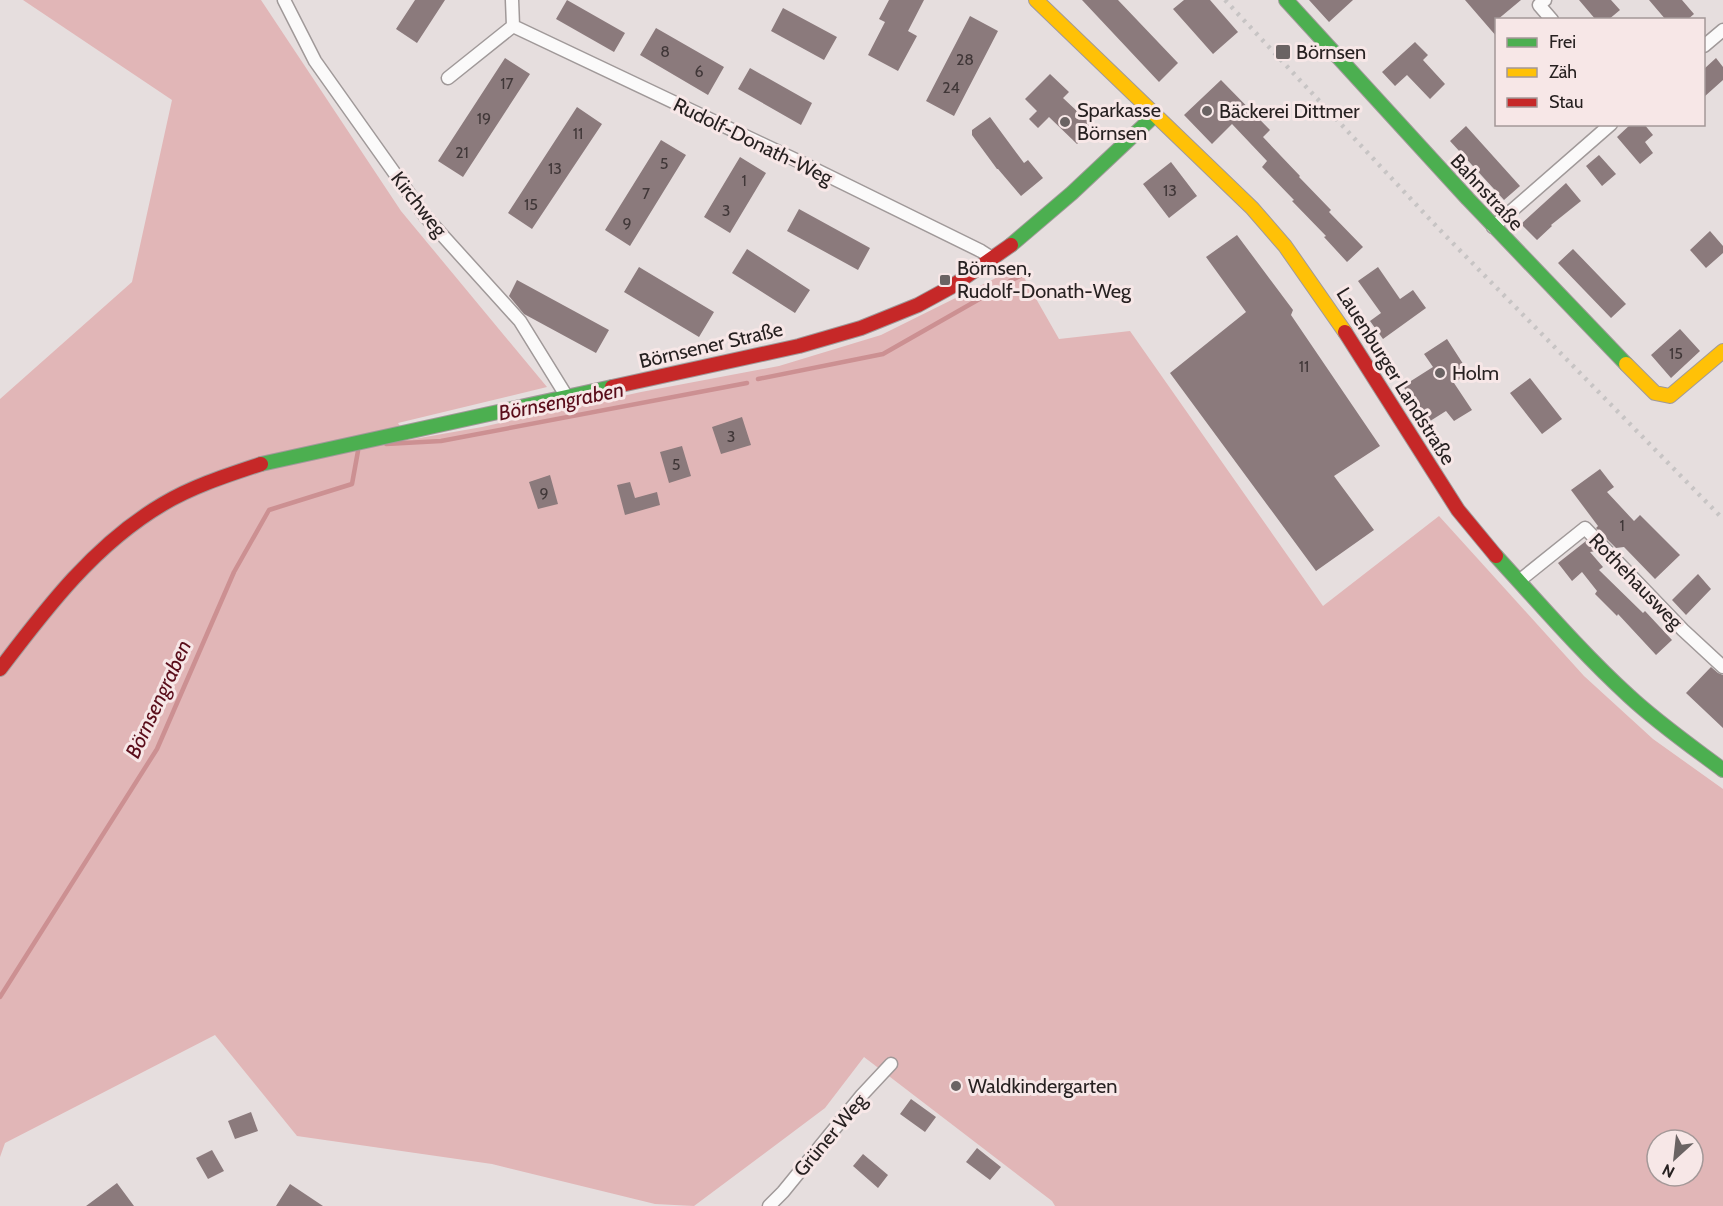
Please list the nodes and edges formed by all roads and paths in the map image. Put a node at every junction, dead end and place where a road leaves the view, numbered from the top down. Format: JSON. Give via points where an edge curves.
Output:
{"nodes":[{"id":1,"x":284,"y":0,"type":"edge"},
{"id":2,"x":512,"y":0,"type":"edge"},
{"id":3,"x":1036,"y":0,"type":"edge"},
{"id":4,"x":1286,"y":0,"type":"edge"},
{"id":5,"x":1545,"y":0,"type":"edge"},
{"id":6,"x":1549,"y":18,"type":"edge"},
{"id":7,"x":513,"y":26,"type":"junction"},
{"id":8,"x":1723,"y":30,"type":"edge"},
{"id":9,"x":1705,"y":45,"type":"edge"},
{"id":10,"x":448,"y":78,"type":"dead end"},
{"id":11,"x":1155,"y":115,"type":"junction"},
{"id":12,"x":1609,"y":126,"type":"edge"},
{"id":13,"x":1493,"y":227,"type":"junction"},
{"id":14,"x":992,"y":258,"type":"junction"},
{"id":15,"x":1723,"y":351,"type":"edge"},
{"id":16,"x":567,"y":397,"type":"junction"},
{"id":17,"x":1519,"y":581,"type":"junction"},
{"id":18,"x":1723,"y":667,"type":"edge"},
{"id":19,"x":0,"y":669,"type":"edge"},
{"id":20,"x":1723,"y":770,"type":"edge"},
{"id":21,"x":891,"y":1064,"type":"dead end"},
{"id":22,"x":769,"y":1206,"type":"edge"}],
"edges":[{"from":1,"to":16,"type":"street","name":"Kirchweg","via":[[315,62],[425,216],[520,321]]},
{"from":2,"to":7,"type":"street"},
{"from":3,"to":11,"type":"street","name":"Lauenburger Landstraße"},
{"from":4,"to":13,"type":"street","name":"Bahnstraße"},
{"from":5,"to":6,"type":"street","via":[[1539,5]]},
{"from":7,"to":10,"type":"street"},
{"from":7,"to":14,"type":"street","name":"Rudolf-Donath-Weg"},
{"from":8,"to":9,"type":"street"},
{"from":11,"to":14,"type":"street","name":"Börnsener Straße","via":[[1065,199]]},
{"from":11,"to":17,"type":"street","name":"Lauenburger Landstraße","via":[[1252,208],[1285,246],[1366,363],[1458,510]]},
{"from":12,"to":13,"type":"street"},
{"from":13,"to":15,"type":"street","name":"Bahnstraße","via":[[1655,393],[1670,396]]},
{"from":14,"to":16,"type":"street","name":"Börnsener Straße","via":[[956,284],[872,326]]},
{"from":16,"to":19,"type":"street","name":"Börnsener Straße","via":[[262,464],[213,480],[164,503],[119,534],[73,577]]},
{"from":17,"to":18,"type":"street","name":"Rothehausweg","via":[[1585,528]]},
{"from":17,"to":20,"type":"street","name":"Lauenburger Landstraße","via":[[1629,696]]},
{"from":21,"to":22,"type":"street","name":"Grüner Weg"}]}
